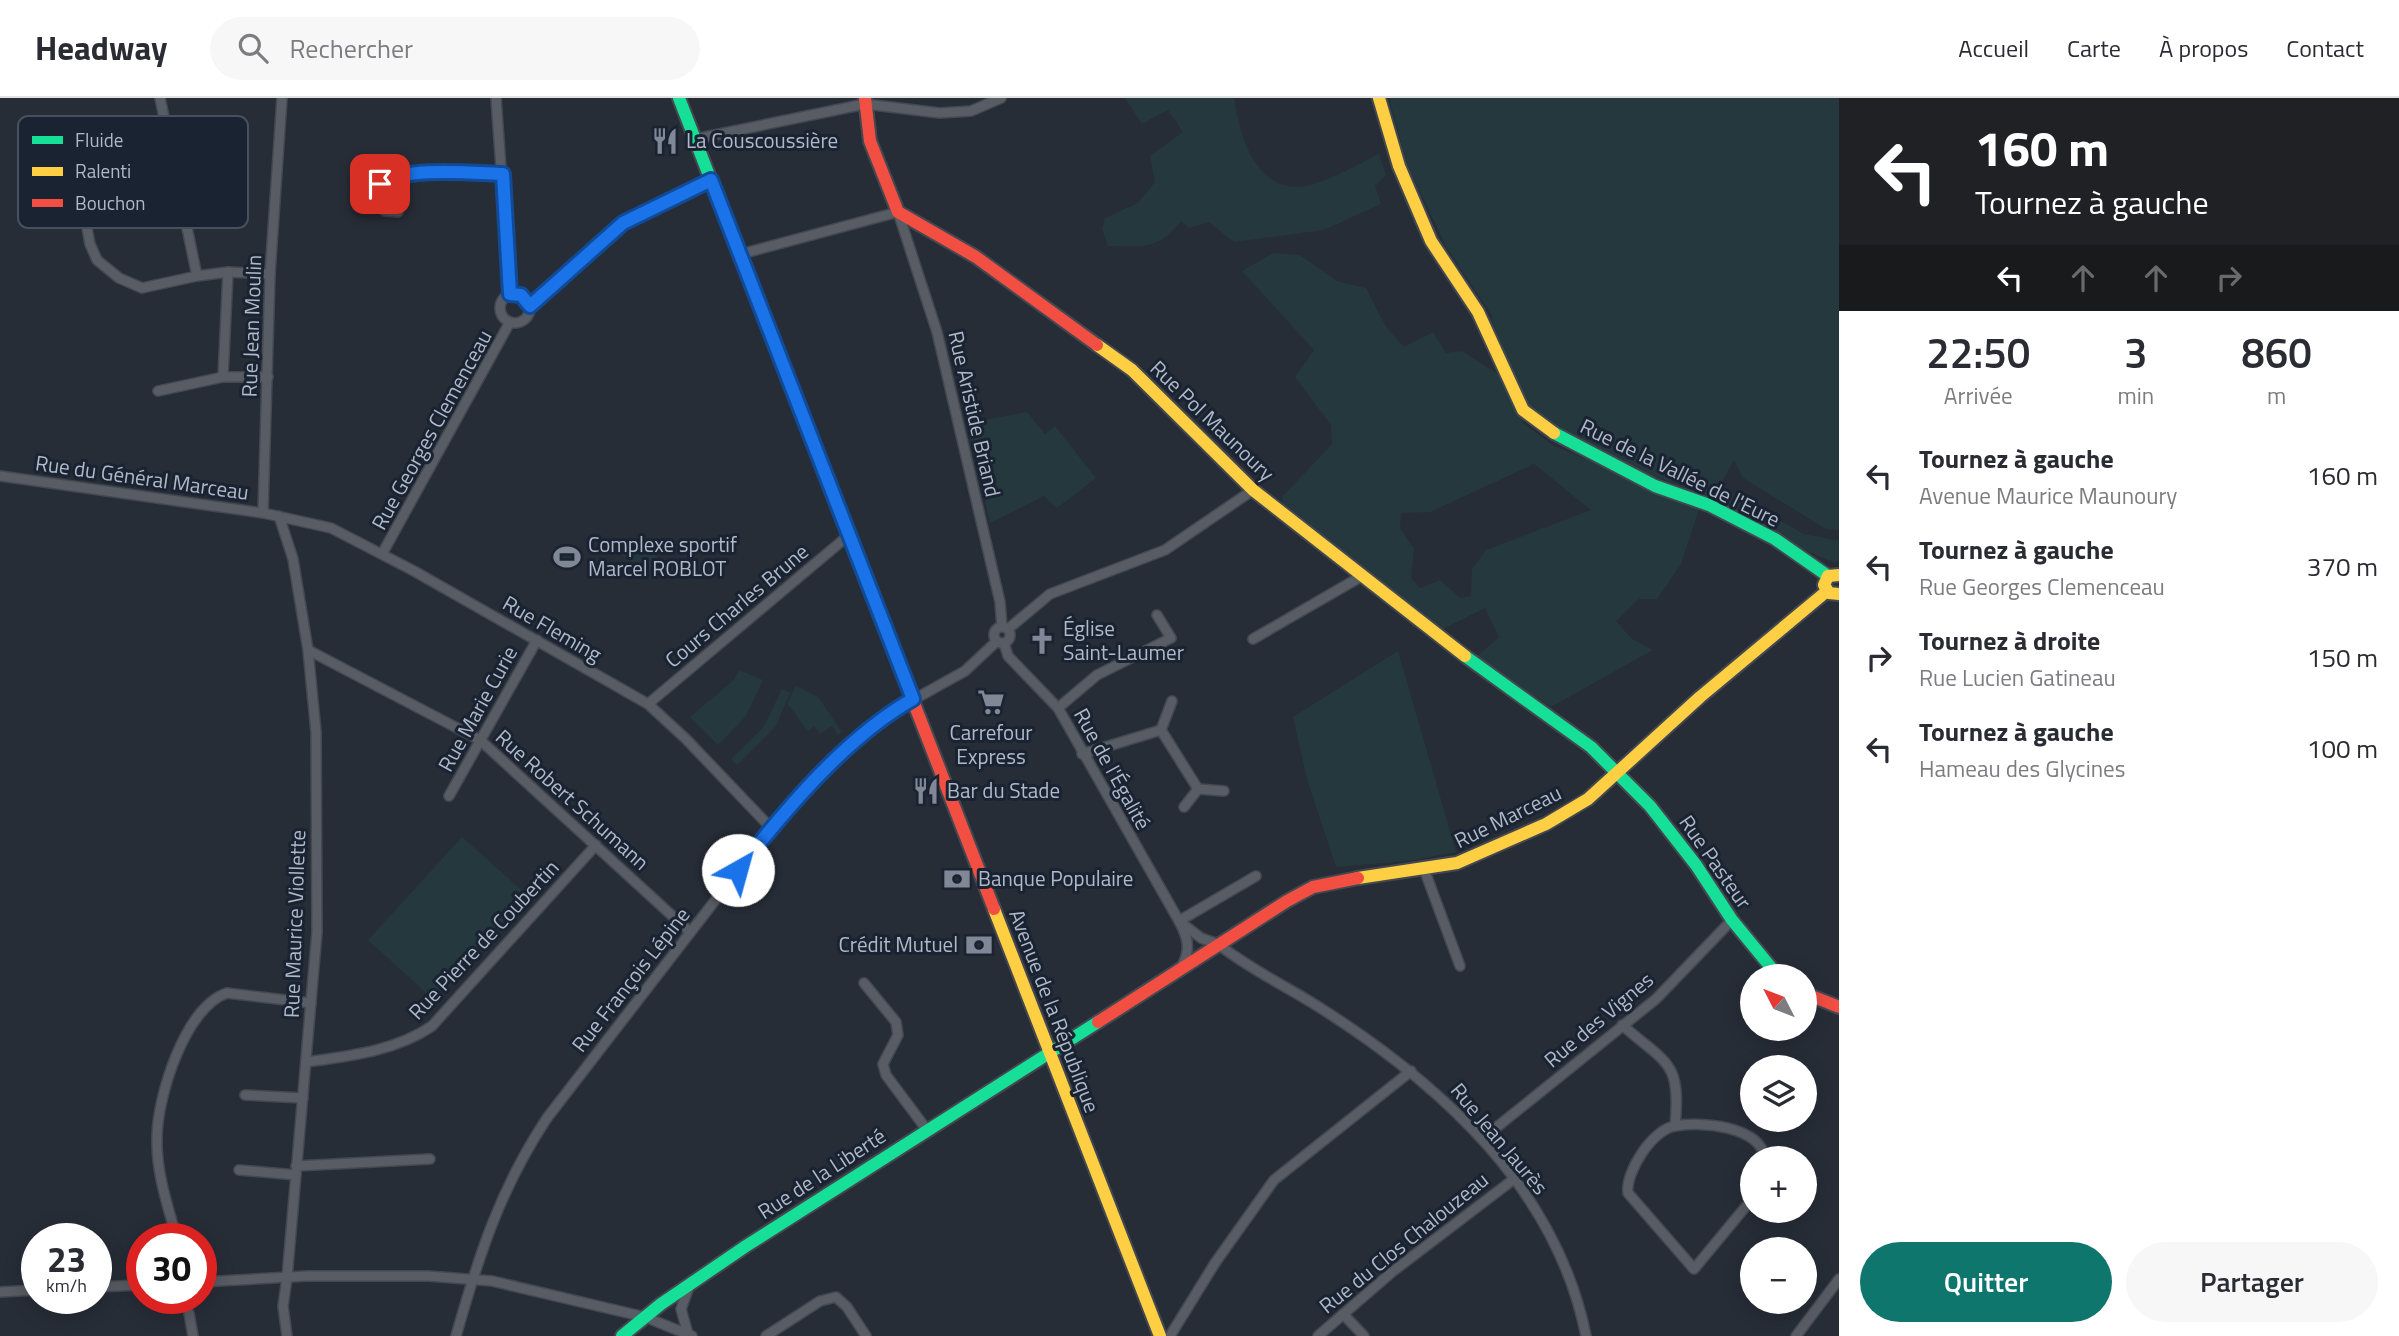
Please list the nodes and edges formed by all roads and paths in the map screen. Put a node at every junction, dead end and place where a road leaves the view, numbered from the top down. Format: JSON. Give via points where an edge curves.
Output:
{"nodes":[{"id":1,"x":160,"y":98,"type":"edge"},
{"id":2,"x":282,"y":98,"type":"edge"},
{"id":3,"x":496,"y":98,"type":"edge"},
{"id":4,"x":679,"y":98,"type":"edge"},
{"id":5,"x":1001,"y":98,"type":"edge"},
{"id":6,"x":1379,"y":98,"type":"edge"},
{"id":7,"x":865,"y":101,"type":"edge"},
{"id":8,"x":164,"y":116,"type":"edge"},
{"id":9,"x":695,"y":139,"type":"junction"},
{"id":10,"x":503,"y":174,"type":"junction"},
{"id":11,"x":398,"y":176,"type":"dead end"},
{"id":12,"x":711,"y":180,"type":"junction"},
{"id":13,"x":898,"y":212,"type":"junction"},
{"id":14,"x":87,"y":228,"type":"edge"},
{"id":15,"x":188,"y":228,"type":"edge"},
{"id":16,"x":741,"y":254,"type":"junction"},
{"id":17,"x":228,"y":272,"type":"junction"},
{"id":18,"x":271,"y":274,"type":"junction"},
{"id":19,"x":198,"y":276,"type":"junction"},
{"id":20,"x":510,"y":294,"type":"junction"},
{"id":21,"x":530,"y":306,"type":"junction"},
{"id":22,"x":510,"y":322,"type":"junction"},
{"id":23,"x":223,"y":377,"type":"junction"},
{"id":24,"x":268,"y":377,"type":"junction"},
{"id":25,"x":158,"y":391,"type":"dead end"},
{"id":26,"x":0,"y":476,"type":"edge"},
{"id":27,"x":1253,"y":490,"type":"junction"},
{"id":28,"x":263,"y":513,"type":"junction"},
{"id":29,"x":279,"y":516,"type":"junction"},
{"id":30,"x":849,"y":535,"type":"junction"},
{"id":31,"x":382,"y":554,"type":"junction"},
{"id":32,"x":1362,"y":576,"type":"junction"},
{"id":33,"x":1834,"y":576,"type":"edge"},
{"id":34,"x":1833,"y":593,"type":"edge"},
{"id":35,"x":1157,"y":615,"type":"dead end"},
{"id":36,"x":1005,"y":628,"type":"junction"},
{"id":37,"x":1253,"y":639,"type":"dead end"},
{"id":38,"x":537,"y":640,"type":"junction"},
{"id":39,"x":1000,"y":642,"type":"junction"},
{"id":40,"x":308,"y":650,"type":"junction"},
{"id":41,"x":913,"y":699,"type":"junction"},
{"id":42,"x":1172,"y":701,"type":"dead end"},
{"id":43,"x":648,"y":704,"type":"junction"},
{"id":44,"x":1058,"y":708,"type":"junction"},
{"id":45,"x":1161,"y":730,"type":"junction"},
{"id":46,"x":480,"y":740,"type":"junction"},
{"id":47,"x":1082,"y":754,"type":"junction"},
{"id":48,"x":1618,"y":771,"type":"junction"},
{"id":49,"x":1198,"y":789,"type":"junction"},
{"id":50,"x":1224,"y":792,"type":"dead end"},
{"id":51,"x":449,"y":796,"type":"dead end"},
{"id":52,"x":1184,"y":807,"type":"dead end"},
{"id":53,"x":771,"y":828,"type":"junction"},
{"id":54,"x":596,"y":845,"type":"junction"},
{"id":55,"x":1424,"y":869,"type":"junction"},
{"id":56,"x":1256,"y":876,"type":"dead end"},
{"id":57,"x":1732,"y":920,"type":"junction"},
{"id":58,"x":1179,"y":921,"type":"junction"},
{"id":59,"x":690,"y":932,"type":"junction"},
{"id":60,"x":1218,"y":944,"type":"junction"},
{"id":61,"x":1768,"y":964,"type":"edge"},
{"id":62,"x":1460,"y":966,"type":"dead end"},
{"id":63,"x":1181,"y":968,"type":"junction"},
{"id":64,"x":864,"y":983,"type":"dead end"},
{"id":65,"x":1817,"y":998,"type":"edge"},
{"id":66,"x":311,"y":1003,"type":"junction"},
{"id":67,"x":1839,"y":1007,"type":"edge"},
{"id":68,"x":1622,"y":1025,"type":"junction"},
{"id":69,"x":1050,"y":1054,"type":"junction"},
{"id":70,"x":306,"y":1062,"type":"junction"},
{"id":71,"x":1411,"y":1071,"type":"junction"},
{"id":72,"x":245,"y":1095,"type":"dead end"},
{"id":73,"x":303,"y":1098,"type":"junction"},
{"id":74,"x":1675,"y":1126,"type":"junction"},
{"id":75,"x":927,"y":1130,"type":"junction"},
{"id":76,"x":1482,"y":1139,"type":"junction"},
{"id":77,"x":1759,"y":1146,"type":"edge"},
{"id":78,"x":430,"y":1159,"type":"dead end"},
{"id":79,"x":239,"y":1170,"type":"dead end"},
{"id":80,"x":296,"y":1171,"type":"junction"},
{"id":81,"x":1514,"y":1179,"type":"junction"},
{"id":82,"x":1740,"y":1213,"type":"edge"},
{"id":83,"x":172,"y":1223,"type":"edge"},
{"id":84,"x":287,"y":1278,"type":"junction"},
{"id":85,"x":472,"y":1279,"type":"junction"},
{"id":86,"x":1839,"y":1279,"type":"edge"},
{"id":87,"x":217,"y":1281,"type":"edge"},
{"id":88,"x":692,"y":1283,"type":"junction"},
{"id":89,"x":21,"y":1291,"type":"edge"},
{"id":90,"x":0,"y":1292,"type":"edge"},
{"id":91,"x":189,"y":1314,"type":"edge"},
{"id":92,"x":1343,"y":1314,"type":"junction"},
{"id":93,"x":645,"y":1317,"type":"junction"},
{"id":94,"x":690,"y":1335,"type":"edge"},
{"id":95,"x":193,"y":1336,"type":"edge"},
{"id":96,"x":286,"y":1336,"type":"edge"},
{"id":97,"x":456,"y":1336,"type":"edge"},
{"id":98,"x":622,"y":1336,"type":"edge"},
{"id":99,"x":766,"y":1336,"type":"edge"},
{"id":100,"x":866,"y":1336,"type":"edge"},
{"id":101,"x":1160,"y":1336,"type":"edge"},
{"id":102,"x":1170,"y":1336,"type":"edge"},
{"id":103,"x":1318,"y":1336,"type":"edge"},
{"id":104,"x":1364,"y":1336,"type":"edge"},
{"id":105,"x":1586,"y":1336,"type":"edge"},
{"id":106,"x":1796,"y":1336,"type":"edge"}],
"edges":[{"from":1,"to":8,"type":"street"},
{"from":2,"to":18,"type":"street","name":"Rue Jean Moulin"},
{"from":3,"to":10,"type":"street"},
{"from":4,"to":9,"type":"street","name":"Avenue de la République"},
{"from":5,"to":7,"type":"street","via":[[971,111],[940,113]]},
{"from":6,"to":33,"type":"street","name":"Rue de la Vallée de l'Eure","via":[[1399,166],[1431,241],[1478,312],[1523,410],[1543,427],[1655,486],[1709,505]]},
{"from":7,"to":9,"type":"street"},
{"from":7,"to":13,"type":"street","via":[[877,164]]},
{"from":9,"to":12,"type":"street","name":"Avenue de la République"},
{"from":10,"to":11,"type":"street"},
{"from":10,"to":20,"type":"street"},
{"from":12,"to":16,"type":"street","name":"Avenue de la République"},
{"from":12,"to":21,"type":"street","via":[[623,223]]},
{"from":13,"to":16,"type":"street"},
{"from":13,"to":27,"type":"street","name":"Rue Pol Maunoury","via":[[976,257],[1132,370]]},
{"from":13,"to":36,"type":"street","name":"Rue Aristide Briand","via":[[943,356]]},
{"from":14,"to":19,"type":"street","via":[[97,260],[119,278],[142,288]]},
{"from":15,"to":19,"type":"street"},
{"from":16,"to":30,"type":"street","name":"Avenue de la République"},
{"from":17,"to":18,"type":"street"},
{"from":17,"to":19,"type":"street"},
{"from":17,"to":23,"type":"street"},
{"from":18,"to":24,"type":"street","name":"Rue Jean Moulin"},
{"from":20,"to":21,"type":"street","via":[[521,295]]},
{"from":20,"to":22,"type":"street","via":[[500,308]]},
{"from":21,"to":22,"type":"street","via":[[525,320]]},
{"from":22,"to":31,"type":"street","name":"Rue Georges Clemenceau"},
{"from":23,"to":24,"type":"street"},
{"from":23,"to":25,"type":"street"},
{"from":24,"to":28,"type":"street","name":"Rue Jean Moulin"},
{"from":26,"to":28,"type":"street","name":"Rue du Général Marceau"},
{"from":27,"to":32,"type":"street","name":"Rue Pol Maunoury"},
{"from":27,"to":36,"type":"street","via":[[1165,550],[1050,594]]},
{"from":28,"to":29,"type":"street","name":"Rue du Général Marceau"},
{"from":29,"to":31,"type":"street","name":"Rue Fleming","via":[[331,528]]},
{"from":29,"to":40,"type":"street","name":"Rue Maurice Viollette","via":[[293,559]]},
{"from":30,"to":41,"type":"street","name":"Avenue de la République"},
{"from":30,"to":43,"type":"street","name":"Cours Charles Brune"},
{"from":31,"to":38,"type":"street","name":"Rue Fleming"},
{"from":32,"to":37,"type":"street"},
{"from":32,"to":48,"type":"street","name":"Rue Pol Maunoury"},
{"from":33,"to":34,"type":"street","via":[[1825,582]]},
{"from":34,"to":48,"type":"street","name":"Rue Marceau","via":[[1700,697]]},
{"from":35,"to":44,"type":"street","via":[[1171,638],[1097,675]]},
{"from":36,"to":39,"type":"street","via":[[1011,636]]},
{"from":38,"to":43,"type":"street","name":"Rue Fleming"},
{"from":38,"to":46,"type":"street","name":"Rue Marie Curie"},
{"from":39,"to":41,"type":"street","name":"Rue François Lépine","via":[[965,671]]},
{"from":39,"to":44,"type":"street","name":"Rue de l'Égalité"},
{"from":40,"to":46,"type":"street","name":"Rue Robert Schumann"},
{"from":40,"to":66,"type":"street","name":"Rue Maurice Viollette","via":[[316,732],[317,932]]},
{"from":41,"to":53,"type":"street","name":"Rue François Lépine","via":[[845,751]]},
{"from":41,"to":69,"type":"street","name":"Avenue de la République"},
{"from":42,"to":45,"type":"street"},
{"from":43,"to":53,"type":"street","name":"Rue Fleming"},
{"from":44,"to":47,"type":"street","name":"Rue de l'Égalité"},
{"from":45,"to":47,"type":"street"},
{"from":45,"to":49,"type":"street"},
{"from":46,"to":51,"type":"street","name":"Rue Marie Curie"},
{"from":46,"to":54,"type":"street","name":"Rue Robert Schumann"},
{"from":47,"to":58,"type":"street","name":"Rue de l'Égalité"},
{"from":48,"to":55,"type":"street","name":"Rue Marceau","via":[[1588,799],[1546,824],[1480,855]]},
{"from":48,"to":57,"type":"street","name":"Rue Pasteur","via":[[1650,806]]},
{"from":49,"to":50,"type":"street"},
{"from":49,"to":52,"type":"street"},
{"from":53,"to":59,"type":"street","name":"Rue François Lépine"},
{"from":54,"to":59,"type":"street","name":"Rue Robert Schumann"},
{"from":54,"to":70,"type":"street","name":"Rue Pierre de Coubertin","via":[[432,1026],[414,1039]]},
{"from":55,"to":60,"type":"street","name":"Rue Marceau","via":[[1364,875],[1313,887]]},
{"from":55,"to":62,"type":"street"},
{"from":56,"to":58,"type":"street"},
{"from":57,"to":61,"type":"street","name":"Rue Pasteur"},
{"from":57,"to":68,"type":"street","name":"Rue des Vignes","via":[[1656,999]]},
{"from":58,"to":60,"type":"street","name":"Rue de l'Égalité","via":[[1201,939]]},
{"from":58,"to":63,"type":"street","name":"Rue de l'Égalité","via":[[1189,953]]},
{"from":59,"to":85,"type":"street","name":"Rue François Lépine","via":[[518,1162]]},
{"from":60,"to":63,"type":"street","name":"Rue Marceau"},
{"from":60,"to":71,"type":"street","name":"Rue Jean Jaurès"},
{"from":63,"to":69,"type":"street","name":"Rue Marceau"},
{"from":64,"to":75,"type":"street","via":[[896,1022],[898,1035],[883,1064],[886,1075]]},
{"from":65,"to":67,"type":"street"},
{"from":66,"to":70,"type":"street","name":"Rue Maurice Viollette"},
{"from":66,"to":83,"type":"street","via":[[227,993],[217,996],[193,1022],[164,1091],[157,1138]]},
{"from":68,"to":74,"type":"street","via":[[1671,1068],[1678,1089]]},
{"from":68,"to":76,"type":"street","name":"Rue des Vignes"},
{"from":69,"to":75,"type":"street","name":"Rue de la Liberté"},
{"from":69,"to":101,"type":"street","name":"Avenue de la République"},
{"from":70,"to":73,"type":"street","name":"Rue Maurice Viollette"},
{"from":71,"to":76,"type":"street","name":"Rue Jean Jaurès"},
{"from":71,"to":102,"type":"street","via":[[1274,1180],[1214,1263]]},
{"from":72,"to":73,"type":"street"},
{"from":73,"to":80,"type":"street","name":"Rue Maurice Viollette"},
{"from":74,"to":77,"type":"street","via":[[1742,1131]]},
{"from":74,"to":82,"type":"street","via":[[1661,1131],[1630,1169],[1628,1193],[1694,1269]]},
{"from":75,"to":88,"type":"street","name":"Rue de la Liberté"},
{"from":76,"to":81,"type":"street","name":"Rue Jean Jaurès"},
{"from":78,"to":80,"type":"street"},
{"from":79,"to":80,"type":"street"},
{"from":80,"to":84,"type":"street","name":"Rue Maurice Viollette"},
{"from":81,"to":92,"type":"street","name":"Rue du Clos Chalouzeau"},
{"from":81,"to":105,"type":"street","name":"Rue Jean Jaurès","via":[[1550,1230],[1567,1268]]},
{"from":84,"to":85,"type":"street"},
{"from":84,"to":87,"type":"street"},
{"from":84,"to":96,"type":"street","name":"Rue Maurice Viollette","via":[[283,1298]]},
{"from":85,"to":93,"type":"street"},
{"from":85,"to":97,"type":"street","name":"Rue François Lépine"},
{"from":86,"to":106,"type":"street"},
{"from":88,"to":93,"type":"street","name":"Rue de la Liberté"},
{"from":88,"to":94,"type":"street","via":[[681,1309]]},
{"from":89,"to":90,"type":"street"},
{"from":91,"to":95,"type":"street"},
{"from":92,"to":103,"type":"street","name":"Rue du Clos Chalouzeau"},
{"from":92,"to":104,"type":"street"},
{"from":93,"to":94,"type":"street"},
{"from":93,"to":98,"type":"street","name":"Rue de la Liberté"},
{"from":99,"to":100,"type":"street","via":[[820,1301],[836,1297]]}]}
